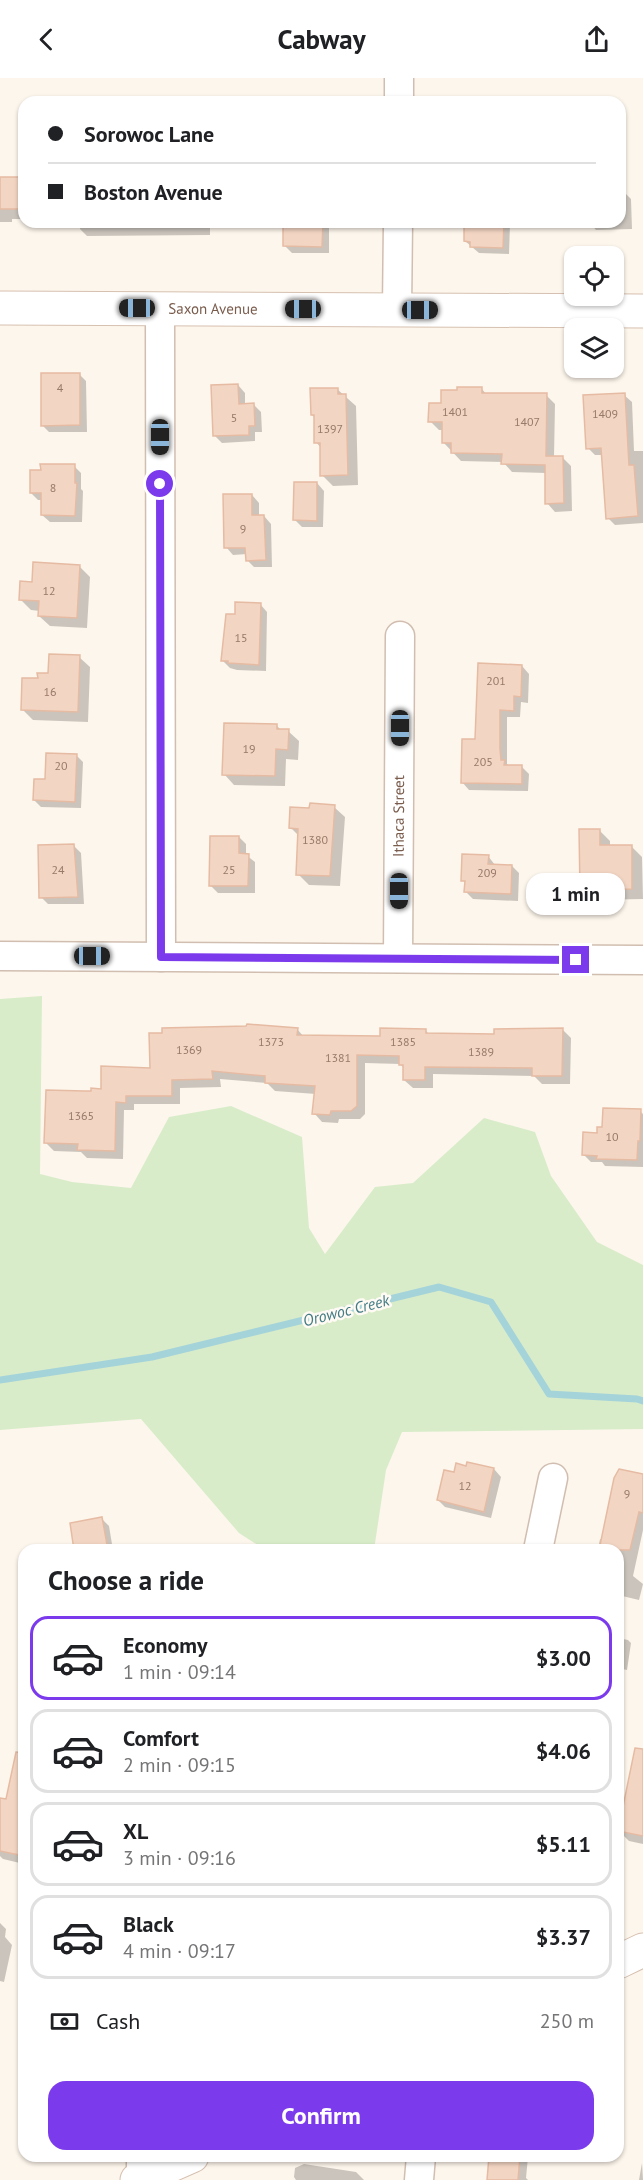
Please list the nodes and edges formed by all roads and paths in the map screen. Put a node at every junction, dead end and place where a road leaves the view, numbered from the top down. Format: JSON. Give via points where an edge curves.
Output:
{"nodes":[{"id":1,"x":399,"y":78,"type":"edge"},
{"id":2,"x":399,"y":96,"type":"edge"},
{"id":3,"x":398,"y":228,"type":"edge"},
{"id":4,"x":0,"y":308,"type":"edge"},
{"id":5,"x":160,"y":308,"type":"junction"},
{"id":6,"x":398,"y":310,"type":"junction"},
{"id":7,"x":643,"y":311,"type":"edge"},
{"id":8,"x":400,"y":636,"type":"dead end"},
{"id":9,"x":0,"y":956,"type":"edge"},
{"id":10,"x":161,"y":957,"type":"junction"},
{"id":11,"x":398,"y":958,"type":"junction"},
{"id":12,"x":643,"y":960,"type":"edge"},
{"id":13,"x":553,"y":1478,"type":"dead end"},
{"id":14,"x":539,"y":1544,"type":"edge"},
{"id":15,"x":643,"y":1950,"type":"edge"},
{"id":16,"x":624,"y":1959,"type":"edge"},
{"id":17,"x":171,"y":2162,"type":"edge"},
{"id":18,"x":420,"y":2162,"type":"edge"},
{"id":19,"x":139,"y":2171,"type":"edge"},
{"id":20,"x":419,"y":2180,"type":"edge"}],
"edges":[{"from":1,"to":2,"type":"street"},
{"from":3,"to":6,"type":"street"},
{"from":4,"to":5,"type":"street","name":"Saxon Avenue"},
{"from":5,"to":6,"type":"street","name":"Saxon Avenue"},
{"from":5,"to":10,"type":"street"},
{"from":6,"to":7,"type":"street","name":"Saxon Avenue"},
{"from":8,"to":11,"type":"street","name":"Ithaca Street"},
{"from":9,"to":10,"type":"street"},
{"from":10,"to":11,"type":"street"},
{"from":11,"to":12,"type":"street"},
{"from":13,"to":14,"type":"street"},
{"from":15,"to":16,"type":"street"},
{"from":17,"to":19,"type":"street"},
{"from":18,"to":20,"type":"street"}]}
